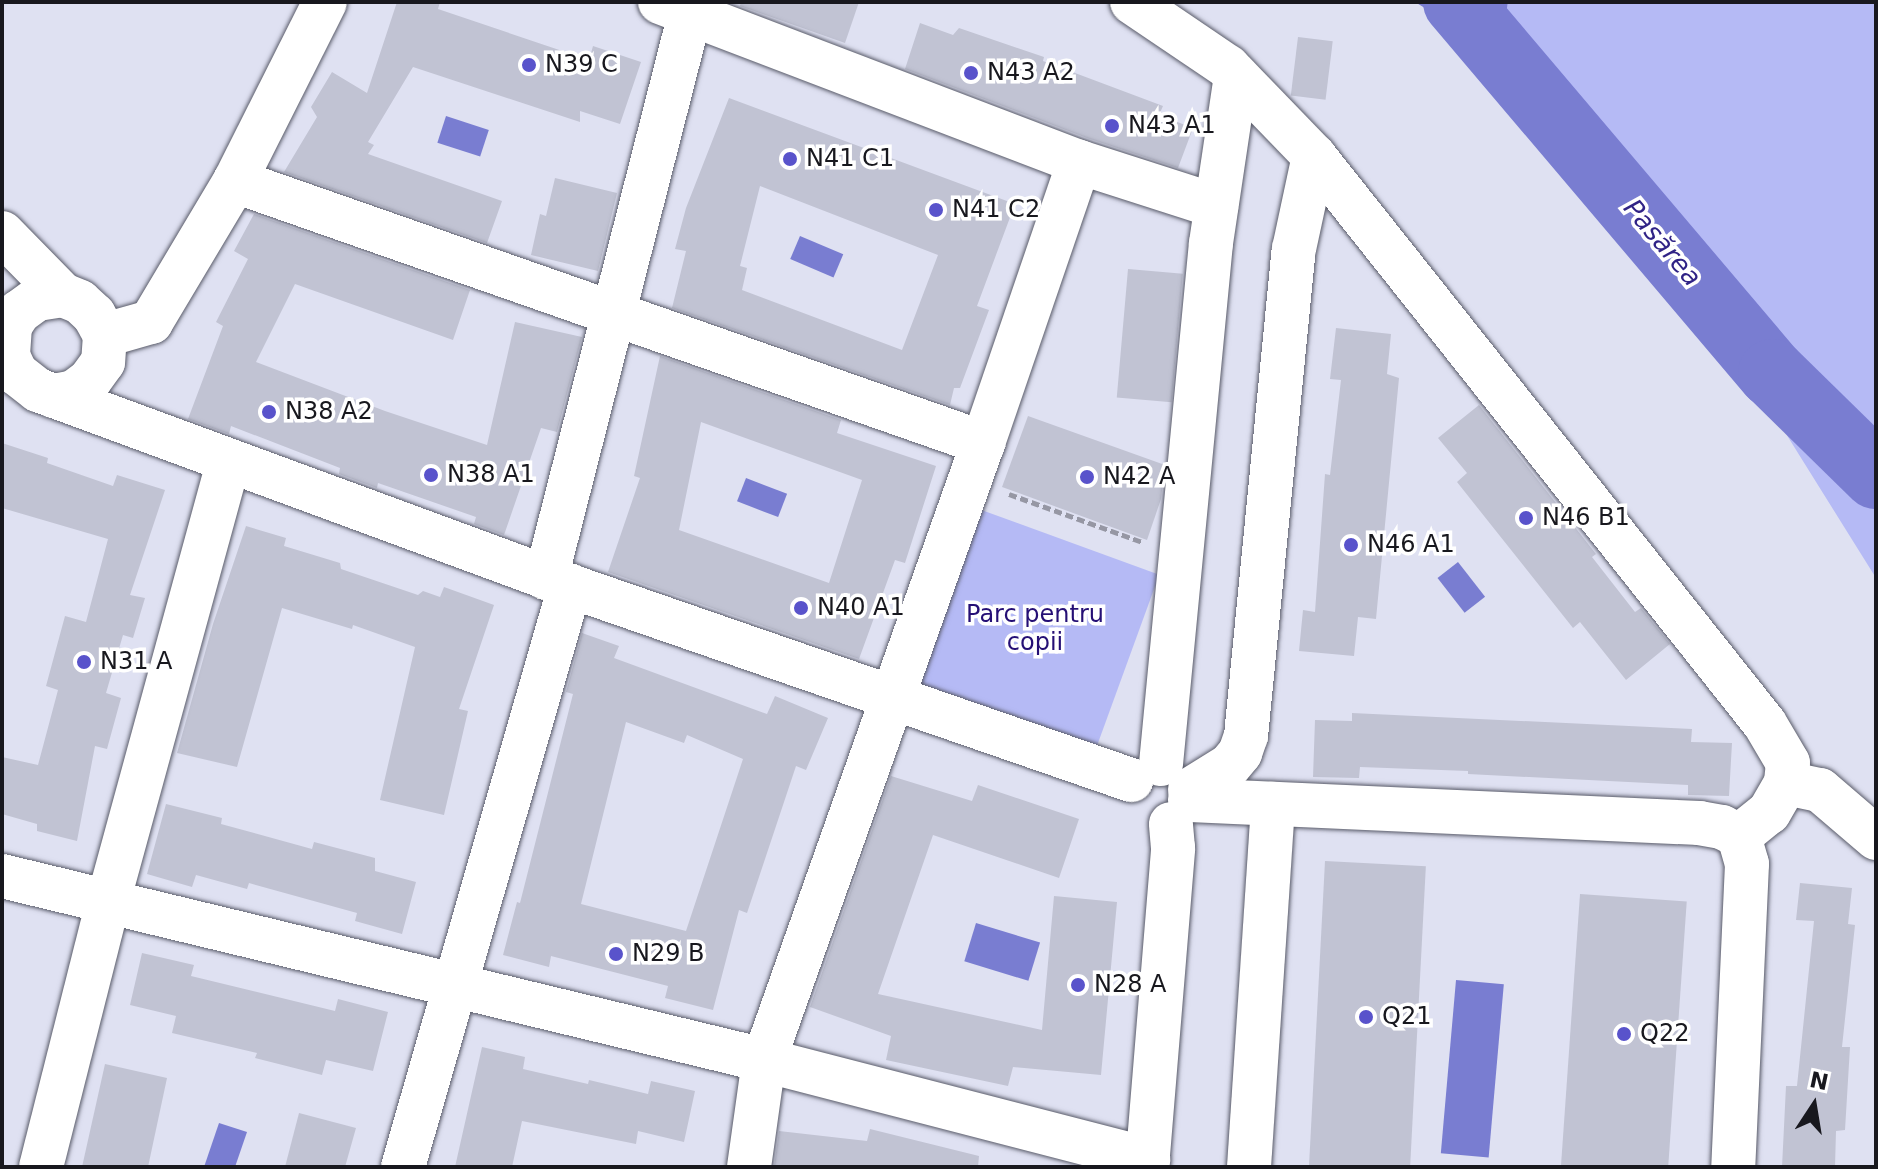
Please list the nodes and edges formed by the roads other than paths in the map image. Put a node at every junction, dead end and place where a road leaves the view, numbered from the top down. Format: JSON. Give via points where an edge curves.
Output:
{"nodes":[{"id":1,"x":325,"y":2,"type":"edge"},
{"id":2,"x":1132,"y":2,"type":"edge"},
{"id":3,"x":675,"y":8,"type":"edge"},
{"id":4,"x":1236,"y":76,"type":"junction"},
{"id":5,"x":1314,"y":156,"type":"junction"},
{"id":6,"x":1079,"y":162,"type":"junction"},
{"id":7,"x":235,"y":181,"type":"junction"},
{"id":8,"x":1216,"y":206,"type":"junction"},
{"id":9,"x":2,"y":233,"type":"edge"},
{"id":10,"x":63,"y":295,"type":"junction"},
{"id":11,"x":612,"y":310,"type":"junction"},
{"id":12,"x":5,"y":339,"type":"edge"},
{"id":13,"x":104,"y":348,"type":"junction"},
{"id":14,"x":53,"y":396,"type":"junction"},
{"id":15,"x":130,"y":424,"type":"junction"},
{"id":16,"x":229,"y":461,"type":"junction"},
{"id":17,"x":977,"y":462,"type":"junction"},
{"id":18,"x":558,"y":582,"type":"junction"},
{"id":19,"x":893,"y":698,"type":"junction"},
{"id":20,"x":1786,"y":783,"type":"junction"},
{"id":21,"x":1169,"y":792,"type":"junction"},
{"id":22,"x":1273,"y":804,"type":"junction"},
{"id":23,"x":1739,"y":836,"type":"junction"},
{"id":24,"x":1876,"y":838,"type":"edge"},
{"id":25,"x":2,"y":876,"type":"edge"},
{"id":26,"x":108,"y":902,"type":"junction"},
{"id":27,"x":454,"y":985,"type":"junction"},
{"id":28,"x":764,"y":1060,"type":"junction"},
{"id":29,"x":1148,"y":1163,"type":"edge"},
{"id":30,"x":41,"y":1167,"type":"edge"},
{"id":31,"x":403,"y":1167,"type":"edge"},
{"id":32,"x":749,"y":1167,"type":"edge"},
{"id":33,"x":1249,"y":1167,"type":"edge"},
{"id":34,"x":1733,"y":1167,"type":"edge"}],
"edges":[{"from":1,"to":7,"type":"street"},
{"from":2,"to":4,"type":"street"},
{"from":3,"to":6,"type":"street"},
{"from":3,"to":11,"type":"street"},
{"from":4,"to":5,"type":"street"},
{"from":4,"to":8,"type":"street"},
{"from":5,"to":20,"type":"street","via":[[1765,724],[1788,763]]},
{"from":5,"to":21,"type":"street","via":[[1294,249],[1246,736],[1230,765]]},
{"from":6,"to":8,"type":"street"},
{"from":6,"to":17,"type":"street"},
{"from":7,"to":11,"type":"street"},
{"from":7,"to":13,"type":"street","via":[[151,322]]},
{"from":8,"to":21,"type":"street","via":[[1183,557]]},
{"from":9,"to":10,"type":"street"},
{"from":10,"to":12,"type":"street","via":[[28,304]]},
{"from":10,"to":13,"type":"street","via":[[94,315]]},
{"from":11,"to":17,"type":"street"},
{"from":11,"to":18,"type":"street"},
{"from":12,"to":14,"type":"street","via":[[24,382]]},
{"from":13,"to":14,"type":"street","via":[[90,380],[74,392]]},
{"from":13,"to":15,"type":"street"},
{"from":14,"to":15,"type":"street"},
{"from":15,"to":16,"type":"street"},
{"from":16,"to":18,"type":"street"},
{"from":16,"to":26,"type":"street"},
{"from":17,"to":19,"type":"street"},
{"from":18,"to":19,"type":"street"},
{"from":18,"to":27,"type":"street"},
{"from":19,"to":21,"type":"street"},
{"from":19,"to":28,"type":"street"},
{"from":20,"to":23,"type":"street","via":[[1769,812]]},
{"from":20,"to":24,"type":"street","via":[[1820,790]]},
{"from":21,"to":22,"type":"street"},
{"from":21,"to":29,"type":"street","via":[[1173,848]]},
{"from":22,"to":23,"type":"street","via":[[1699,823]]},
{"from":22,"to":33,"type":"street"},
{"from":23,"to":34,"type":"street","via":[[1747,864]]},
{"from":25,"to":26,"type":"street"},
{"from":26,"to":27,"type":"street"},
{"from":26,"to":30,"type":"street"},
{"from":27,"to":28,"type":"street"},
{"from":27,"to":31,"type":"street"},
{"from":28,"to":29,"type":"street"},
{"from":28,"to":32,"type":"street"}]}
